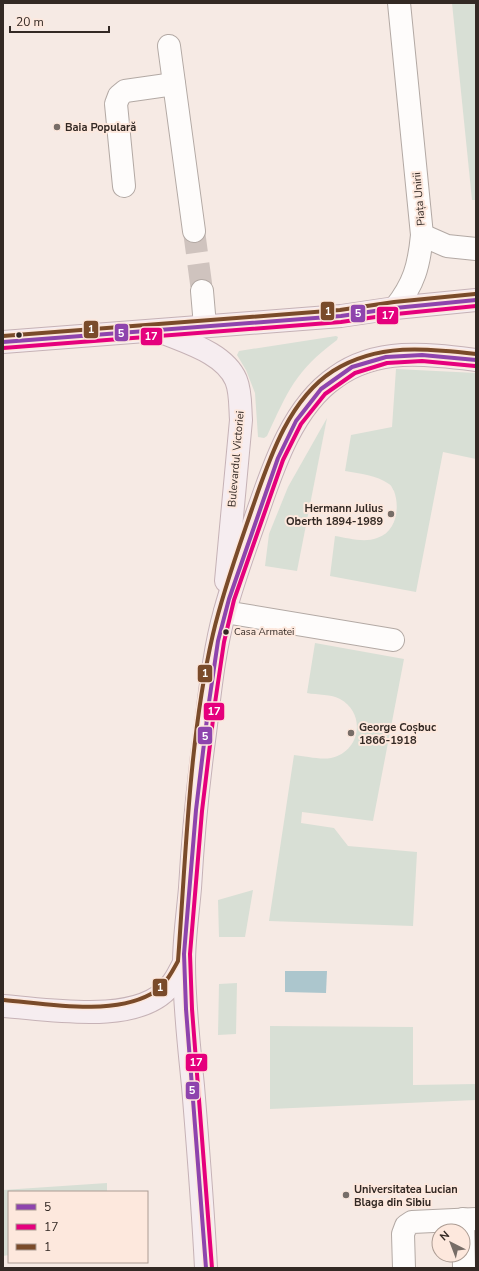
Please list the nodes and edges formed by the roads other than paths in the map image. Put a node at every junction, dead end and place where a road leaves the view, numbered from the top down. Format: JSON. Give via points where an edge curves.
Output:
{"nodes":[{"id":1,"x":399,"y":3,"type":"edge"},
{"id":2,"x":169,"y":46,"type":"dead end"},
{"id":3,"x":174,"y":84,"type":"junction"},
{"id":4,"x":124,"y":186,"type":"dead end"},
{"id":5,"x":194,"y":231,"type":"tunnel mouth"},
{"id":6,"x":422,"y":235,"type":"junction"},
{"id":7,"x":476,"y":249,"type":"edge"},
{"id":8,"x":202,"y":291,"type":"tunnel mouth"},
{"id":9,"x":476,"y":300,"type":"edge"},
{"id":10,"x":395,"y":308,"type":"junction"},
{"id":11,"x":205,"y":326,"type":"junction"},
{"id":12,"x":156,"y":330,"type":"junction"},
{"id":13,"x":3,"y":342,"type":"edge"},
{"id":14,"x":476,"y":360,"type":"edge"},
{"id":15,"x":225,"y":612,"type":"junction"},
{"id":16,"x":393,"y":640,"type":"dead end"},
{"id":17,"x":184,"y":963,"type":"junction"},
{"id":18,"x":3,"y":1006,"type":"edge"},
{"id":19,"x":470,"y":1219,"type":"edge"},
{"id":20,"x":206,"y":1268,"type":"edge"},
{"id":21,"x":404,"y":1268,"type":"edge"},
{"id":22,"x":464,"y":1268,"type":"edge"}],
"edges":[{"from":1,"to":6,"type":"street","name":"Piața Unirii"},
{"from":2,"to":3,"type":"street"},
{"from":3,"to":4,"type":"street","via":[[125,91],[119,96],[116,104]]},
{"from":3,"to":5,"type":"street"},
{"from":6,"to":7,"type":"street","via":[[447,246]]},
{"from":6,"to":10,"type":"street","name":"Piața Unirii","via":[[415,278]]},
{"from":8,"to":11,"type":"street"},
{"from":9,"to":10,"type":"main road"},
{"from":10,"to":11,"type":"main road","via":[[341,316]]},
{"from":11,"to":12,"type":"main road"},
{"from":12,"to":13,"type":"main road"},
{"from":12,"to":15,"type":"main road","name":"Bulevardul Victoriei","via":[[213,355],[227,367],[236,380],[241,420],[229,538]]},
{"from":14,"to":15,"type":"main road","name":"Bulevardul Victoriei","via":[[441,356],[388,356],[372,359],[336,376],[308,402],[296,420],[272,472]]},
{"from":15,"to":16,"type":"street"},
{"from":15,"to":17,"type":"main road","name":"Bulevardul Victoriei","via":[[215,654],[196,793]]},
{"from":17,"to":18,"type":"main road","via":[[170,987],[158,996],[132,1008],[104,1013]]},
{"from":17,"to":20,"type":"main road","name":"Bulevardul Victoriei"},
{"from":19,"to":21,"type":"street","via":[[412,1222],[406,1226],[403,1234]]},
{"from":19,"to":22,"type":"street"}]}
